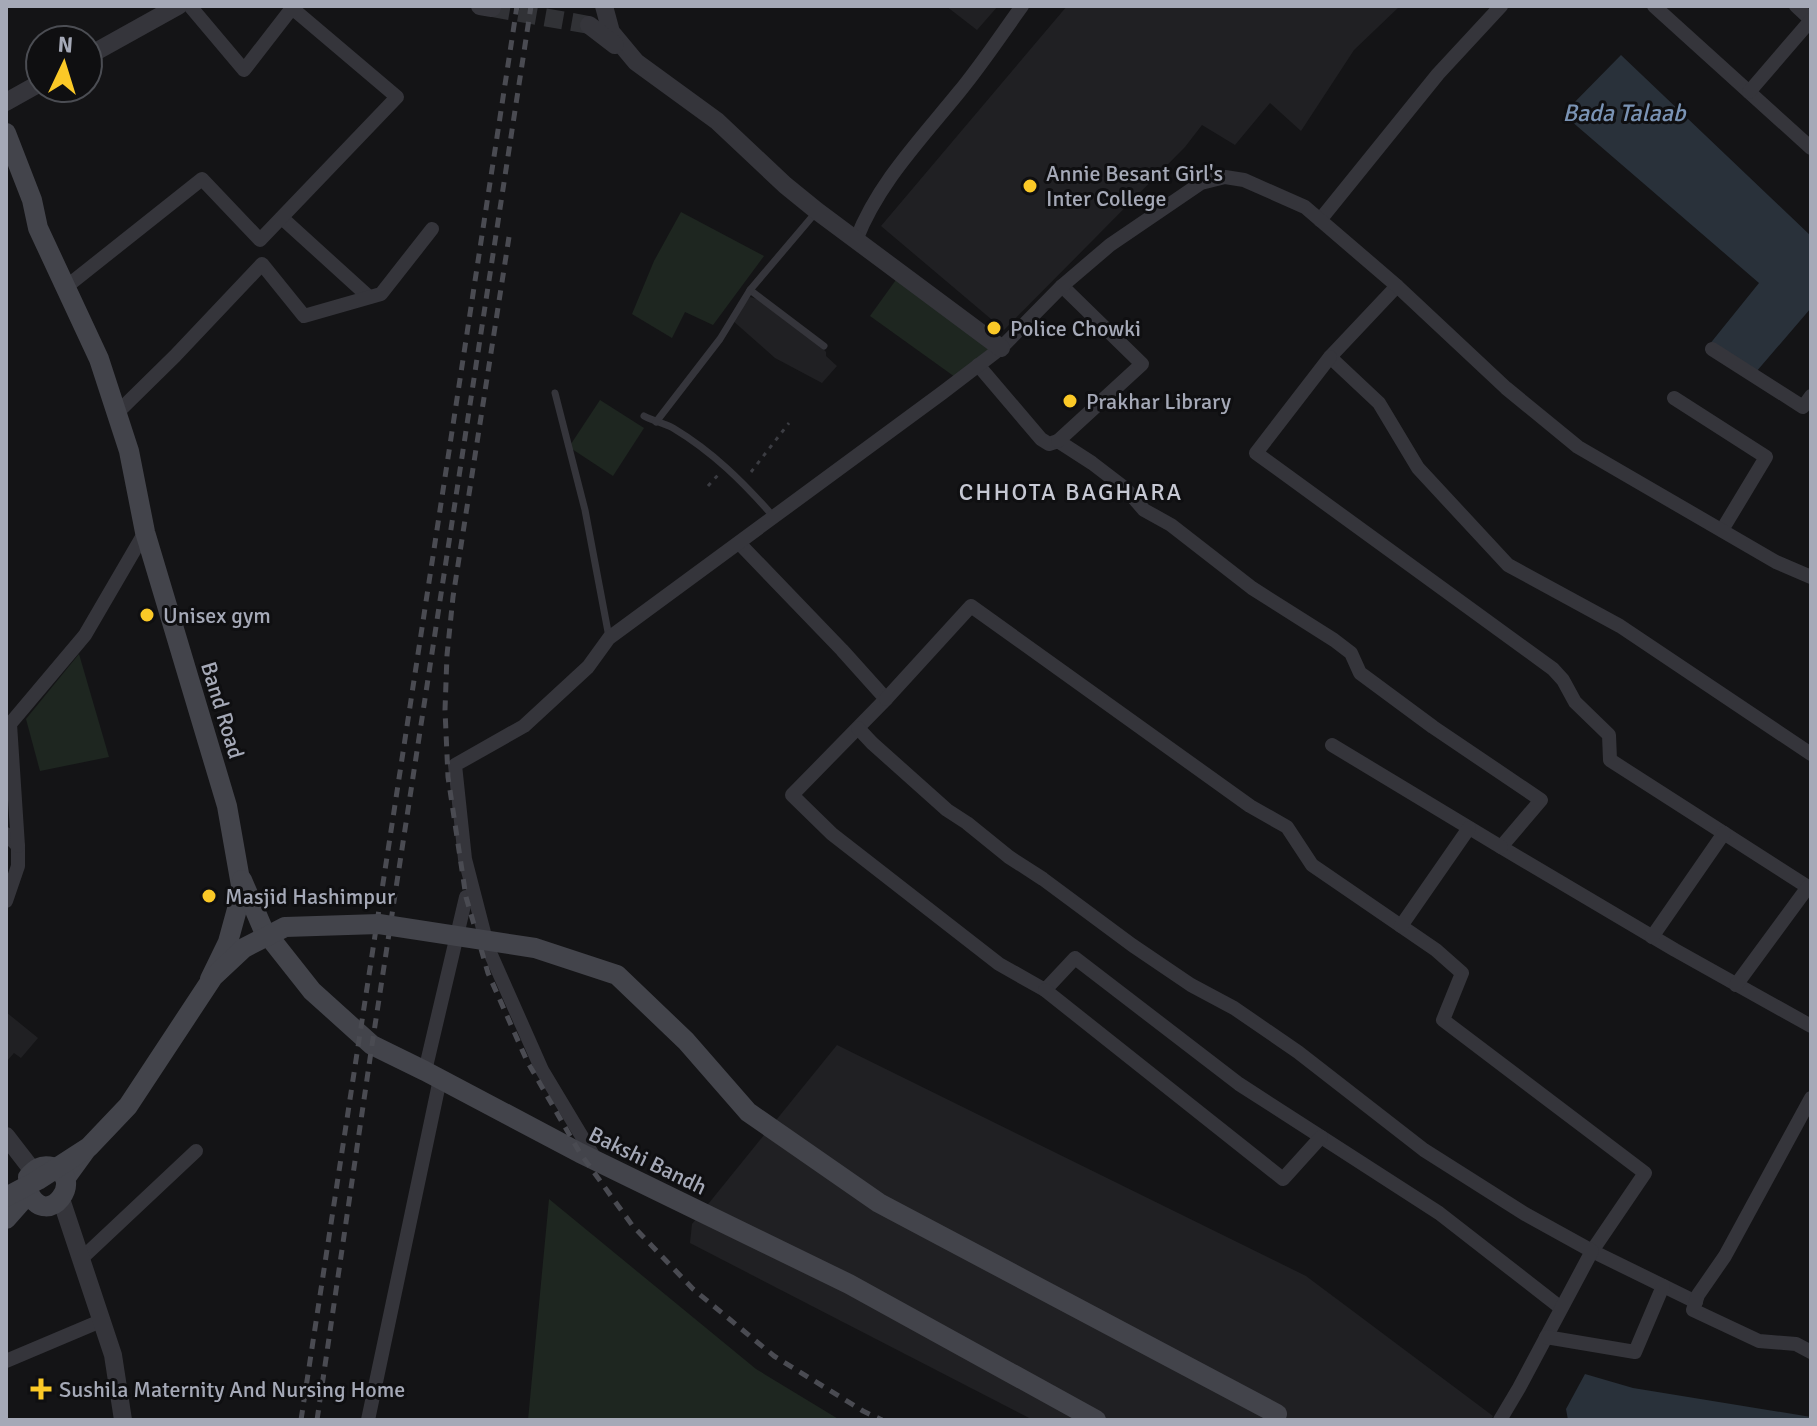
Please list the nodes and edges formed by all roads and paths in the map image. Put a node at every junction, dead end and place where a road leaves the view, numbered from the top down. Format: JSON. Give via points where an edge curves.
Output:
{"nodes":[{"id":1,"x":178,"y":6,"type":"edge"},
{"id":2,"x":190,"y":6,"type":"edge"},
{"id":3,"x":604,"y":6,"type":"edge"},
{"id":4,"x":1022,"y":6,"type":"edge"},
{"id":5,"x":1501,"y":6,"type":"edge"},
{"id":6,"x":1654,"y":6,"type":"edge"},
{"id":7,"x":1796,"y":6,"type":"edge"},
{"id":8,"x":589,"y":25,"type":"tunnel mouth"},
{"id":9,"x":104,"y":47,"type":"edge"},
{"id":10,"x":636,"y":62,"type":"junction"},
{"id":11,"x":24,"y":92,"type":"edge"},
{"id":12,"x":1749,"y":92,"type":"junction"},
{"id":13,"x":6,"y":102,"type":"edge"},
{"id":14,"x":6,"y":133,"type":"edge"},
{"id":15,"x":1811,"y":148,"type":"edge"},
{"id":16,"x":817,"y":211,"type":"junction"},
{"id":17,"x":282,"y":218,"type":"junction"},
{"id":18,"x":1320,"y":220,"type":"junction"},
{"id":19,"x":432,"y":229,"type":"dead end"},
{"id":20,"x":856,"y":240,"type":"junction"},
{"id":21,"x":1062,"y":286,"type":"junction"},
{"id":22,"x":1397,"y":286,"type":"junction"},
{"id":23,"x":66,"y":287,"type":"junction"},
{"id":24,"x":750,"y":290,"type":"junction"},
{"id":25,"x":369,"y":297,"type":"junction"},
{"id":26,"x":824,"y":346,"type":"dead end"},
{"id":27,"x":1001,"y":348,"type":"junction"},
{"id":28,"x":1712,"y":349,"type":"dead end"},
{"id":29,"x":1330,"y":357,"type":"junction"},
{"id":30,"x":978,"y":365,"type":"junction"},
{"id":31,"x":555,"y":393,"type":"dead end"},
{"id":32,"x":1811,"y":396,"type":"edge"},
{"id":33,"x":1674,"y":398,"type":"dead end"},
{"id":34,"x":117,"y":413,"type":"junction"},
{"id":35,"x":644,"y":416,"type":"dead end"},
{"id":36,"x":656,"y":422,"type":"junction"},
{"id":37,"x":789,"y":423,"type":"dead end"},
{"id":38,"x":1058,"y":441,"type":"junction"},
{"id":39,"x":746,"y":479,"type":"dead end"},
{"id":40,"x":773,"y":517,"type":"junction"},
{"id":41,"x":1722,"y":530,"type":"junction"},
{"id":42,"x":145,"y":532,"type":"junction"},
{"id":43,"x":739,"y":543,"type":"junction"},
{"id":44,"x":1811,"y":577,"type":"edge"},
{"id":45,"x":609,"y":638,"type":"junction"},
{"id":46,"x":886,"y":699,"type":"junction"},
{"id":47,"x":7,"y":722,"type":"edge"},
{"id":48,"x":858,"y":728,"type":"junction"},
{"id":49,"x":1332,"y":745,"type":"dead end"},
{"id":50,"x":1811,"y":754,"type":"edge"},
{"id":51,"x":1469,"y":828,"type":"junction"},
{"id":52,"x":1724,"y":833,"type":"junction"},
{"id":53,"x":6,"y":834,"type":"edge"},
{"id":54,"x":18,"y":846,"type":"junction"},
{"id":55,"x":1501,"y":847,"type":"junction"},
{"id":56,"x":239,"y":875,"type":"junction"},
{"id":57,"x":1810,"y":888,"type":"edge"},
{"id":58,"x":466,"y":897,"type":"dead end"},
{"id":59,"x":6,"y":901,"type":"edge"},
{"id":60,"x":1401,"y":926,"type":"junction"},
{"id":61,"x":1652,"y":937,"type":"junction"},
{"id":62,"x":1736,"y":985,"type":"junction"},
{"id":63,"x":1045,"y":990,"type":"junction"},
{"id":64,"x":1811,"y":1026,"type":"edge"},
{"id":65,"x":432,"y":1075,"type":"junction"},
{"id":66,"x":1811,"y":1098,"type":"edge"},
{"id":67,"x":6,"y":1136,"type":"edge"},
{"id":68,"x":1321,"y":1137,"type":"junction"},
{"id":69,"x":196,"y":1151,"type":"dead end"},
{"id":70,"x":597,"y":1162,"type":"junction"},
{"id":71,"x":33,"y":1171,"type":"junction"},
{"id":72,"x":63,"y":1189,"type":"junction"},
{"id":73,"x":29,"y":1193,"type":"junction"},
{"id":74,"x":6,"y":1197,"type":"edge"},
{"id":75,"x":6,"y":1219,"type":"edge"},
{"id":76,"x":1592,"y":1251,"type":"junction"},
{"id":77,"x":80,"y":1260,"type":"junction"},
{"id":78,"x":1663,"y":1286,"type":"junction"},
{"id":79,"x":1696,"y":1302,"type":"junction"},
{"id":80,"x":1561,"y":1308,"type":"junction"},
{"id":81,"x":103,"y":1320,"type":"junction"},
{"id":82,"x":1546,"y":1337,"type":"junction"},
{"id":83,"x":1811,"y":1352,"type":"edge"},
{"id":84,"x":6,"y":1361,"type":"edge"},
{"id":85,"x":1281,"y":1417,"type":"edge"},
{"id":86,"x":120,"y":1419,"type":"edge"},
{"id":87,"x":368,"y":1420,"type":"edge"},
{"id":88,"x":1096,"y":1420,"type":"edge"},
{"id":89,"x":1500,"y":1420,"type":"edge"}],
"edges":[{"from":1,"to":9,"type":"street"},
{"from":2,"to":17,"type":"street","via":[[244,70],[292,8],[397,97]]},
{"from":3,"to":10,"type":"street","via":[[611,32]]},
{"from":4,"to":20,"type":"street","via":[[879,192]]},
{"from":5,"to":18,"type":"street","via":[[1438,74]]},
{"from":6,"to":12,"type":"street"},
{"from":7,"to":12,"type":"street","via":[[1811,20]]},
{"from":8,"to":10,"type":"street"},
{"from":10,"to":16,"type":"street","via":[[717,121]]},
{"from":11,"to":13,"type":"street"},
{"from":12,"to":15,"type":"street"},
{"from":14,"to":23,"type":"main road","name":"Band Road","via":[[38,228]]},
{"from":16,"to":20,"type":"street"},
{"from":16,"to":24,"type":"lane"},
{"from":17,"to":23,"type":"street","via":[[260,240],[202,179]]},
{"from":17,"to":25,"type":"street"},
{"from":18,"to":21,"type":"street","via":[[1305,207],[1244,180],[1225,177],[1201,183],[1110,245]]},
{"from":18,"to":22,"type":"street"},
{"from":19,"to":25,"type":"street","via":[[381,294]]},
{"from":20,"to":27,"type":"street"},
{"from":21,"to":27,"type":"street"},
{"from":21,"to":38,"type":"street","via":[[1142,364]]},
{"from":22,"to":29,"type":"street"},
{"from":22,"to":41,"type":"street","via":[[1578,447]]},
{"from":23,"to":34,"type":"main road","name":"Band Road"},
{"from":24,"to":26,"type":"lane"},
{"from":24,"to":36,"type":"lane"},
{"from":25,"to":34,"type":"street","via":[[304,316],[262,264]]},
{"from":27,"to":30,"type":"street"},
{"from":28,"to":32,"type":"street","via":[[1803,407]]},
{"from":29,"to":50,"type":"street","via":[[1379,403],[1418,468],[1508,565],[1620,626]]},
{"from":29,"to":52,"type":"street","via":[[1256,453],[1553,669],[1575,702],[1609,735],[1610,760]]},
{"from":30,"to":38,"type":"street","via":[[1041,439],[1049,444]]},
{"from":30,"to":40,"type":"street"},
{"from":31,"to":45,"type":"lane","via":[[585,510]]},
{"from":33,"to":41,"type":"street","via":[[1766,457]]},
{"from":34,"to":42,"type":"main road","name":"Band Road"},
{"from":35,"to":36,"type":"lane"},
{"from":36,"to":40,"type":"lane","via":[[726,467]]},
{"from":37,"to":39,"type":"path"},
{"from":38,"to":55,"type":"street","via":[[1115,480],[1144,510],[1351,653],[1360,673],[1541,800]]},
{"from":40,"to":43,"type":"street"},
{"from":41,"to":44,"type":"street"},
{"from":42,"to":47,"type":"street","via":[[85,635]]},
{"from":42,"to":56,"type":"main road","name":"Band Road","via":[[227,806]]},
{"from":43,"to":45,"type":"street"},
{"from":43,"to":46,"type":"street"},
{"from":45,"to":70,"type":"street","via":[[588,667],[524,726],[455,765],[465,859],[488,948],[542,1070]]},
{"from":46,"to":48,"type":"street"},
{"from":46,"to":60,"type":"street","via":[[971,606],[1287,827],[1312,865]]},
{"from":47,"to":54,"type":"street"},
{"from":48,"to":63,"type":"street","via":[[792,795],[832,834],[999,964]]},
{"from":48,"to":76,"type":"street","via":[[947,810],[1132,945],[1298,1052],[1424,1150]]},
{"from":49,"to":51,"type":"street"},
{"from":51,"to":55,"type":"street"},
{"from":51,"to":60,"type":"street"},
{"from":52,"to":57,"type":"street"},
{"from":52,"to":61,"type":"street"},
{"from":53,"to":54,"type":"street"},
{"from":54,"to":59,"type":"street","via":[[18,866]]},
{"from":55,"to":61,"type":"street"},
{"from":56,"to":65,"type":"main road","name":"Bakshi Bandh","via":[[263,929],[312,991],[372,1045]]},
{"from":56,"to":72,"type":"main road","name":"Band Road","via":[[242,891],[228,942],[193,1013],[88,1147]]},
{"from":57,"to":62,"type":"street"},
{"from":58,"to":65,"type":"street"},
{"from":60,"to":76,"type":"street","via":[[1462,973],[1443,1020],[1645,1173]]},
{"from":61,"to":62,"type":"street"},
{"from":62,"to":64,"type":"street"},
{"from":63,"to":68,"type":"street","via":[[1075,958],[1239,1084]]},
{"from":63,"to":68,"type":"street","via":[[1283,1179]]},
{"from":65,"to":70,"type":"main road","name":"Bakshi Bandh"},
{"from":65,"to":87,"type":"street"},
{"from":66,"to":79,"type":"street"},
{"from":67,"to":71,"type":"street"},
{"from":68,"to":80,"type":"street","via":[[1439,1213]]},
{"from":69,"to":77,"type":"street"},
{"from":70,"to":88,"type":"main road","name":"Bakshi Bandh","via":[[849,1284]]},
{"from":71,"to":72,"type":"main road","via":[[57,1170]]},
{"from":71,"to":73,"type":"main road"},
{"from":72,"to":73,"type":"main road","via":[[53,1205],[39,1205]]},
{"from":72,"to":77,"type":"street"},
{"from":73,"to":74,"type":"main road"},
{"from":73,"to":75,"type":"main road"},
{"from":74,"to":85,"type":"main road","bridge":true,"via":[[89,1147],[128,1106],[213,977],[244,948],[285,927],[379,924],[535,948],[617,975],[686,1041],[748,1112],[879,1203]]},
{"from":76,"to":78,"type":"street"},
{"from":76,"to":80,"type":"street"},
{"from":77,"to":81,"type":"street"},
{"from":78,"to":79,"type":"street"},
{"from":78,"to":82,"type":"street","via":[[1635,1352]]},
{"from":79,"to":83,"type":"street","via":[[1693,1310],[1759,1341],[1796,1344]]},
{"from":80,"to":82,"type":"street"},
{"from":81,"to":84,"type":"street"},
{"from":81,"to":86,"type":"street"},
{"from":82,"to":89,"type":"street"}]}
